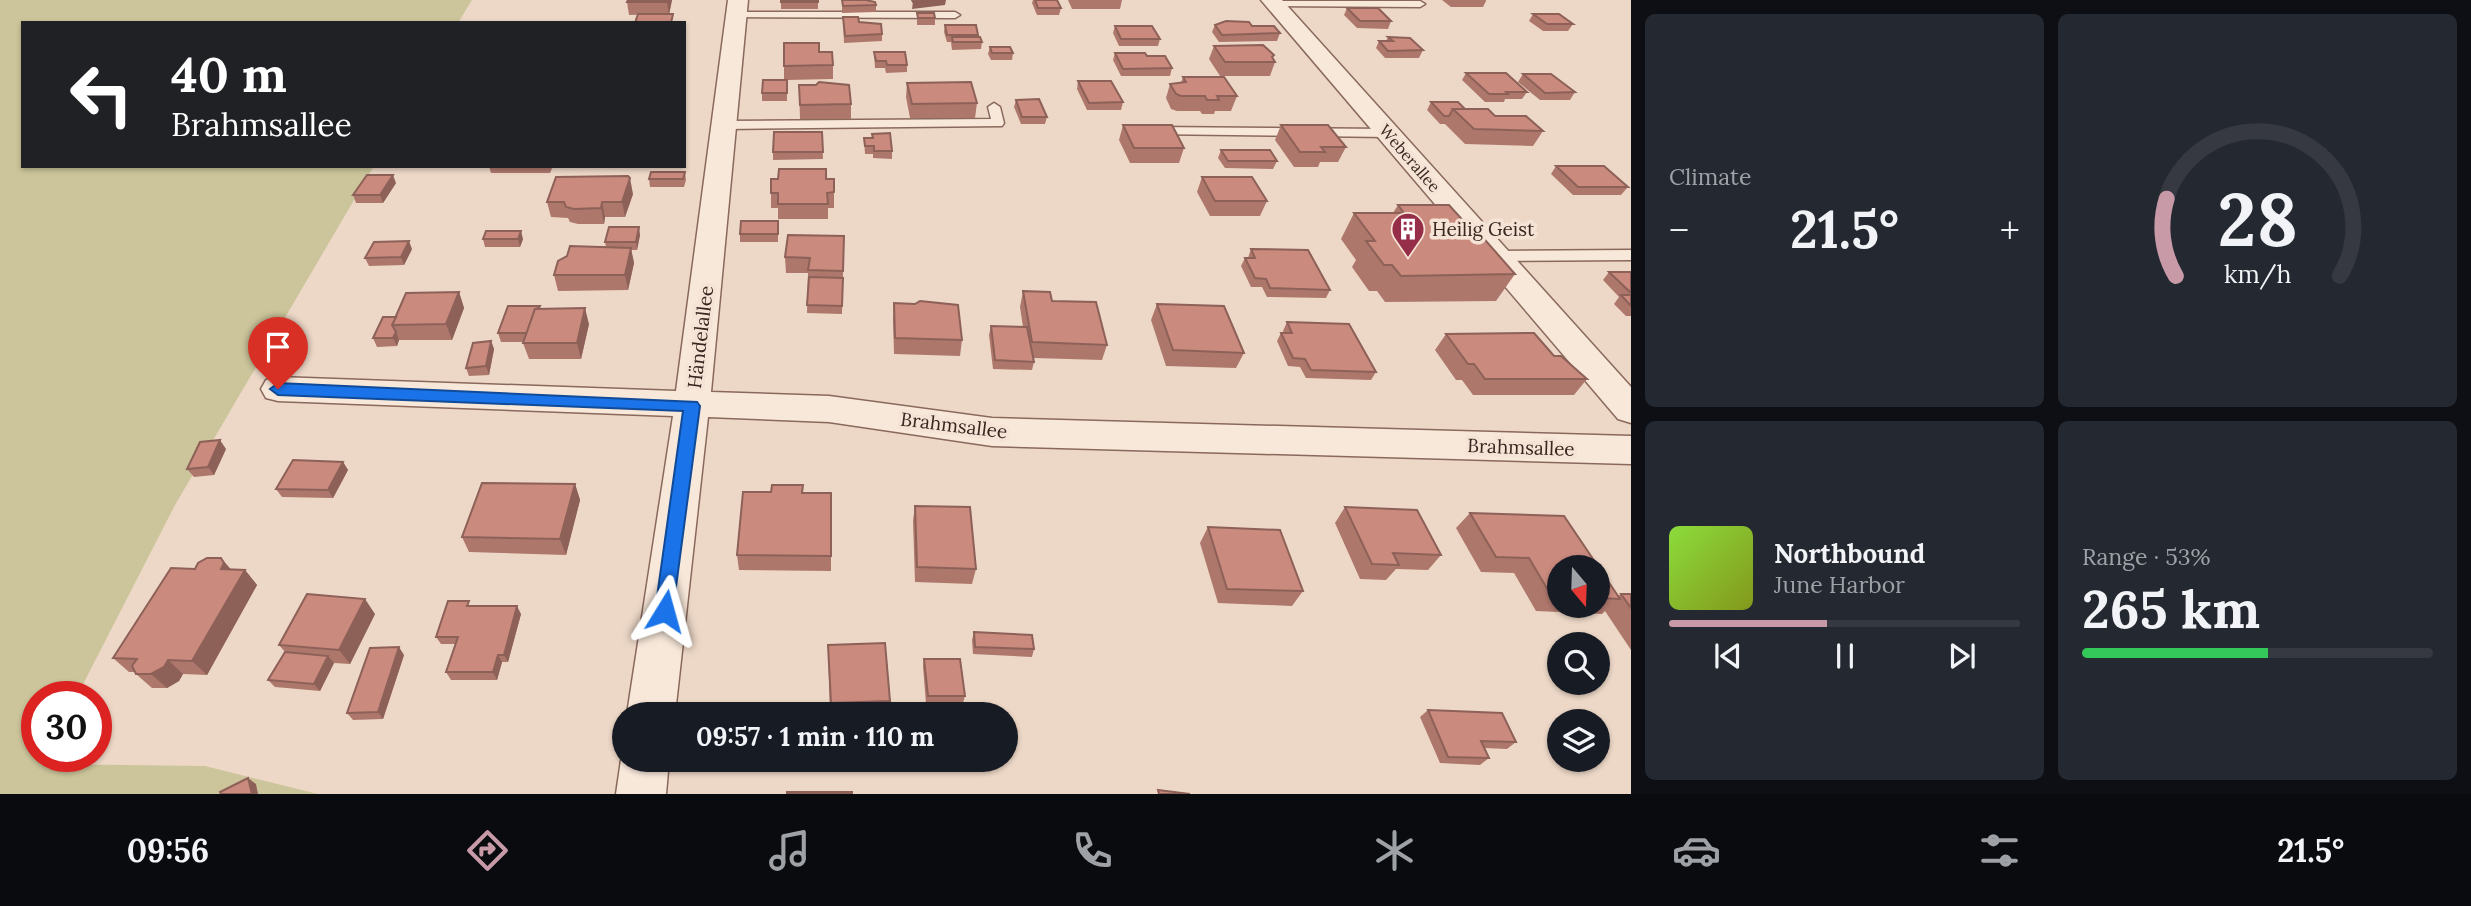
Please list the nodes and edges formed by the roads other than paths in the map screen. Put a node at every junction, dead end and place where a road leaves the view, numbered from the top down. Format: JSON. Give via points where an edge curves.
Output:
{"nodes":[{"id":1,"x":1273,"y":2,"type":"edge"},
{"id":2,"x":1420,"y":4,"type":"dead end"},
{"id":3,"x":737,"y":8,"type":"edge"},
{"id":4,"x":955,"y":15,"type":"dead end"},
{"id":5,"x":995,"y":107,"type":"dead end"},
{"id":6,"x":726,"y":125,"type":"junction"},
{"id":7,"x":1135,"y":131,"type":"edge"},
{"id":8,"x":1388,"y":133,"type":"junction"},
{"id":9,"x":1631,"y":255,"type":"edge"},
{"id":10,"x":1496,"y":256,"type":"junction"},
{"id":11,"x":278,"y":389,"type":"dead end"},
{"id":12,"x":692,"y":406,"type":"junction"},
{"id":13,"x":1631,"y":410,"type":"edge"},
{"id":14,"x":1631,"y":450,"type":"edge"},
{"id":15,"x":653,"y":702,"type":"edge"},
{"id":16,"x":644,"y":772,"type":"edge"},
{"id":17,"x":641,"y":794,"type":"edge"}],
"edges":[{"from":1,"to":2,"type":"lane"},
{"from":1,"to":8,"type":"street","name":"Weberallee"},
{"from":3,"to":4,"type":"lane"},
{"from":3,"to":6,"type":"street","name":"Händelallee"},
{"from":5,"to":6,"type":"lane","via":[[998,123]]},
{"from":6,"to":12,"type":"street","name":"Händelallee"},
{"from":7,"to":8,"type":"lane"},
{"from":8,"to":10,"type":"street","name":"Weberallee"},
{"from":9,"to":10,"type":"lane"},
{"from":10,"to":13,"type":"street","name":"Weberallee"},
{"from":11,"to":12,"type":"street","name":"Brahmsallee"},
{"from":12,"to":14,"type":"street","name":"Brahmsallee","via":[[829,409],[992,432]]},
{"from":12,"to":15,"type":"street","name":"Händelallee"},
{"from":16,"to":17,"type":"street"}]}
